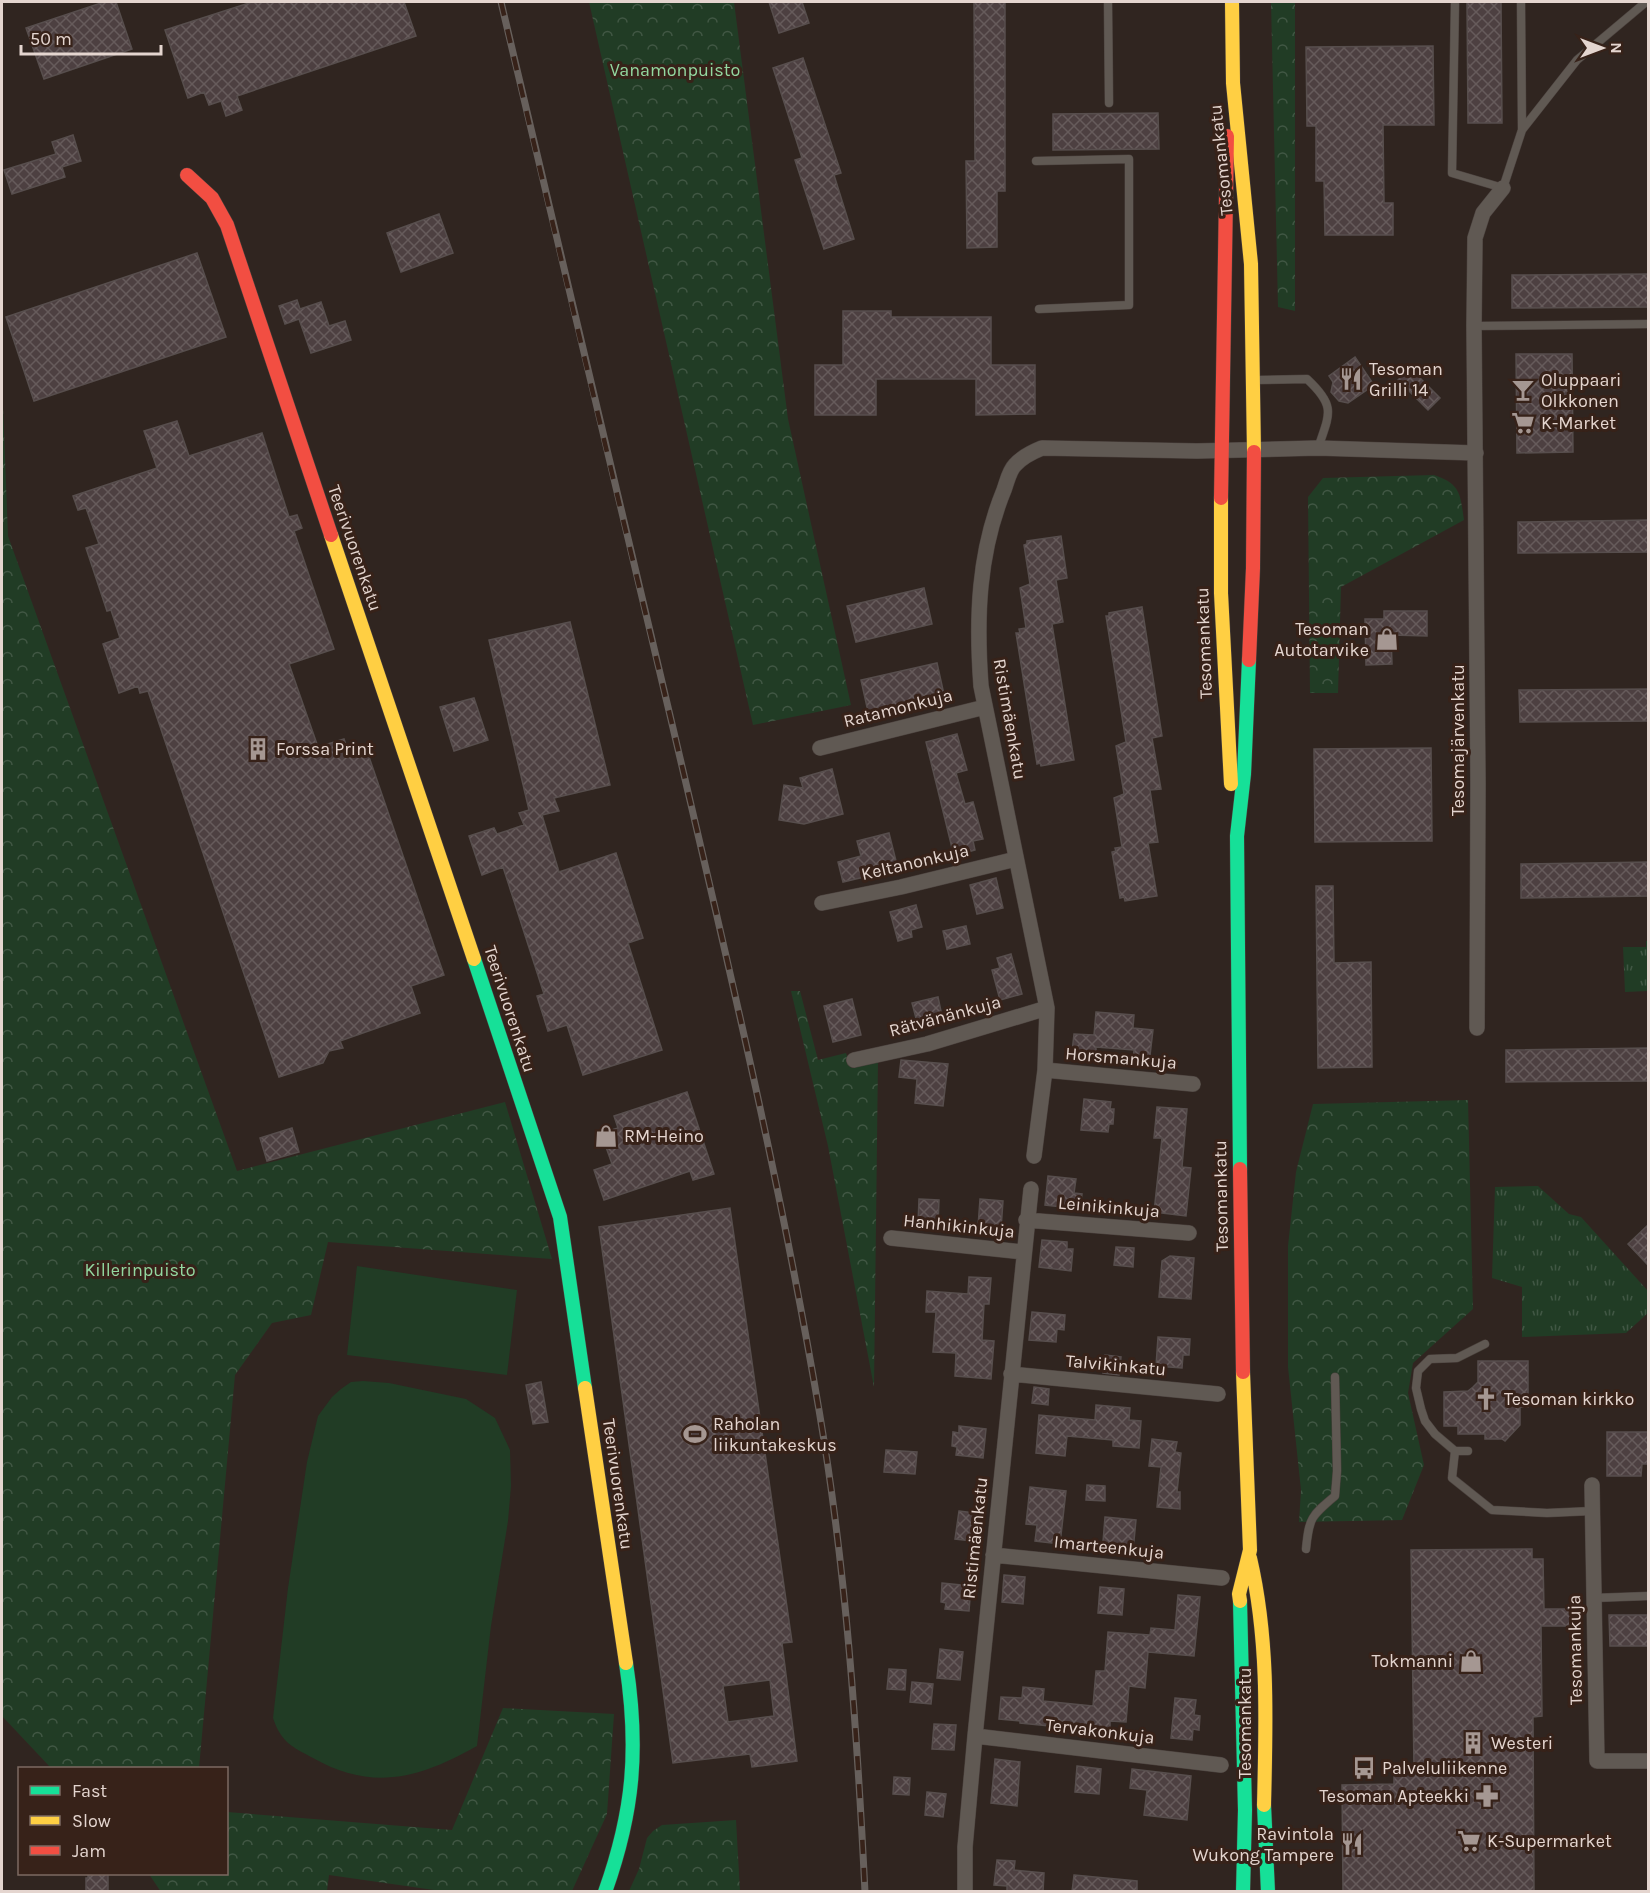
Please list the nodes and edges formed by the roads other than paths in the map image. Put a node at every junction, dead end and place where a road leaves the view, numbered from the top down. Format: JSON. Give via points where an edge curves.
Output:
{"nodes":[{"id":1,"x":1108,"y":2,"type":"edge"},
{"id":2,"x":1232,"y":2,"type":"edge"},
{"id":3,"x":1455,"y":2,"type":"edge"},
{"id":4,"x":1521,"y":2,"type":"edge"},
{"id":5,"x":1646,"y":2,"type":"edge"},
{"id":6,"x":1233,"y":83,"type":"junction"},
{"id":7,"x":1109,"y":104,"type":"dead end"},
{"id":8,"x":1522,"y":130,"type":"junction"},
{"id":9,"x":1036,"y":161,"type":"dead end"},
{"id":10,"x":187,"y":175,"type":"dead end"},
{"id":11,"x":1503,"y":188,"type":"junction"},
{"id":12,"x":1039,"y":309,"type":"dead end"},
{"id":13,"x":1648,"y":324,"type":"edge"},
{"id":14,"x":1474,"y":326,"type":"junction"},
{"id":15,"x":1255,"y":380,"type":"junction"},
{"id":16,"x":1318,"y":448,"type":"junction"},
{"id":17,"x":1221,"y":449,"type":"junction"},
{"id":18,"x":1255,"y":449,"type":"junction"},
{"id":19,"x":1476,"y":453,"type":"junction"},
{"id":20,"x":985,"y":707,"type":"junction"},
{"id":21,"x":820,"y":748,"type":"dead end"},
{"id":22,"x":1237,"y":836,"type":"junction"},
{"id":23,"x":1016,"y":859,"type":"junction"},
{"id":24,"x":822,"y":903,"type":"dead end"},
{"id":25,"x":1047,"y":1008,"type":"junction"},
{"id":26,"x":1477,"y":1028,"type":"dead end"},
{"id":27,"x":854,"y":1060,"type":"dead end"},
{"id":28,"x":1045,"y":1070,"type":"junction"},
{"id":29,"x":1193,"y":1084,"type":"dead end"},
{"id":30,"x":1034,"y":1156,"type":"dead end"},
{"id":31,"x":1031,"y":1189,"type":"dead end"},
{"id":32,"x":1026,"y":1220,"type":"junction"},
{"id":33,"x":1189,"y":1233,"type":"dead end"},
{"id":34,"x":891,"y":1238,"type":"dead end"},
{"id":35,"x":1023,"y":1252,"type":"junction"},
{"id":36,"x":1485,"y":1344,"type":"dead end"},
{"id":37,"x":1011,"y":1374,"type":"junction"},
{"id":38,"x":1335,"y":1377,"type":"dead end"},
{"id":39,"x":1218,"y":1394,"type":"dead end"},
{"id":40,"x":1455,"y":1450,"type":"junction"},
{"id":41,"x":1468,"y":1451,"type":"dead end"},
{"id":42,"x":1592,"y":1485,"type":"dead end"},
{"id":43,"x":1592,"y":1511,"type":"junction"},
{"id":44,"x":1306,"y":1549,"type":"dead end"},
{"id":45,"x":993,"y":1555,"type":"junction"},
{"id":46,"x":1249,"y":1556,"type":"junction"},
{"id":47,"x":1222,"y":1578,"type":"dead end"},
{"id":48,"x":1648,"y":1596,"type":"edge"},
{"id":49,"x":1593,"y":1598,"type":"junction"},
{"id":50,"x":975,"y":1736,"type":"junction"},
{"id":51,"x":1648,"y":1761,"type":"edge"},
{"id":52,"x":1221,"y":1765,"type":"dead end"},
{"id":53,"x":604,"y":1892,"type":"edge"},
{"id":54,"x":966,"y":1892,"type":"edge"},
{"id":55,"x":1243,"y":1892,"type":"edge"},
{"id":56,"x":1268,"y":1892,"type":"edge"}],
"edges":[{"from":1,"to":7,"type":"lane"},
{"from":2,"to":6,"type":"main road","name":"Tesomankatu"},
{"from":3,"to":11,"type":"lane","via":[[1452,173]]},
{"from":4,"to":8,"type":"lane"},
{"from":5,"to":8,"type":"lane","via":[[1577,60]]},
{"from":6,"to":15,"type":"main road","name":"Tesomankatu","via":[[1251,264]]},
{"from":6,"to":17,"type":"main road","name":"Tesomankatu","via":[[1226,141]]},
{"from":8,"to":11,"type":"lane"},
{"from":9,"to":12,"type":"lane","via":[[1130,159],[1129,305]]},
{"from":10,"to":53,"type":"main road","name":"Teerivuorenkatu","via":[[212,198],[227,225],[561,1217],[634,1723],[630,1805],[624,1837]]},
{"from":11,"to":14,"type":"street","name":"Tesomajärvenkatu","via":[[1483,213],[1475,238]]},
{"from":13,"to":14,"type":"lane"},
{"from":14,"to":19,"type":"street","name":"Tesomajärvenkatu"},
{"from":15,"to":16,"type":"lane","via":[[1306,380],[1322,393],[1328,417]]},
{"from":15,"to":18,"type":"main road","name":"Tesomankatu"},
{"from":16,"to":18,"type":"street"},
{"from":16,"to":19,"type":"street"},
{"from":17,"to":18,"type":"street"},
{"from":17,"to":20,"type":"street","name":"Ristimäenkatu","via":[[1042,448],[1027,454],[1013,467],[984,552],[978,638]]},
{"from":17,"to":22,"type":"main road","name":"Tesomankatu","via":[[1222,604],[1230,781]]},
{"from":18,"to":22,"type":"main road","name":"Tesomankatu","via":[[1245,762]]},
{"from":19,"to":26,"type":"street","name":"Tesomajärvenkatu"},
{"from":20,"to":21,"type":"street","name":"Ratamonkuja"},
{"from":20,"to":23,"type":"street","name":"Ristimäenkatu"},
{"from":22,"to":46,"type":"main road","name":"Tesomankatu","via":[[1242,1356]]},
{"from":23,"to":24,"type":"street","name":"Keltanonkuja"},
{"from":23,"to":25,"type":"street","name":"Ristimäenkatu"},
{"from":25,"to":27,"type":"street","name":"Rätvänänkuja","via":[[927,1044]]},
{"from":25,"to":28,"type":"street","name":"Ristimäenkatu"},
{"from":28,"to":29,"type":"street","name":"Horsmankuja"},
{"from":28,"to":30,"type":"street","name":"Ristimäenkatu"},
{"from":31,"to":32,"type":"street","name":"Ristimäenkatu"},
{"from":32,"to":33,"type":"street","name":"Leinikinkuja"},
{"from":32,"to":35,"type":"street","name":"Ristimäenkatu"},
{"from":34,"to":35,"type":"street","name":"Hanhikinkuja"},
{"from":35,"to":37,"type":"street","name":"Ristimäenkatu"},
{"from":36,"to":40,"type":"lane","via":[[1457,1358],[1430,1359],[1418,1371],[1416,1388],[1425,1421]]},
{"from":37,"to":39,"type":"street","name":"Talvikinkatu"},
{"from":37,"to":45,"type":"street","name":"Ristimäenkatu"},
{"from":38,"to":44,"type":"lane","via":[[1335,1496],[1315,1512]]},
{"from":40,"to":41,"type":"lane"},
{"from":40,"to":43,"type":"lane","via":[[1452,1478],[1492,1510]]},
{"from":42,"to":43,"type":"street","name":"Tesomankuja"},
{"from":43,"to":49,"type":"street","name":"Tesomankuja"},
{"from":45,"to":47,"type":"street","name":"Imarteenkuja"},
{"from":45,"to":50,"type":"street","name":"Ristimäenkatu"},
{"from":46,"to":55,"type":"main road","name":"Tesomankatu","via":[[1239,1594],[1245,1799]]},
{"from":46,"to":56,"type":"main road","name":"Tesomankatu","via":[[1259,1590],[1263,1632]]},
{"from":48,"to":49,"type":"lane"},
{"from":49,"to":51,"type":"street","name":"Tesomankuja","via":[[1597,1761]]},
{"from":50,"to":52,"type":"street","name":"Tervakonkuja"},
{"from":50,"to":54,"type":"street","name":"Ristimäenkatu","via":[[965,1847]]}]}
